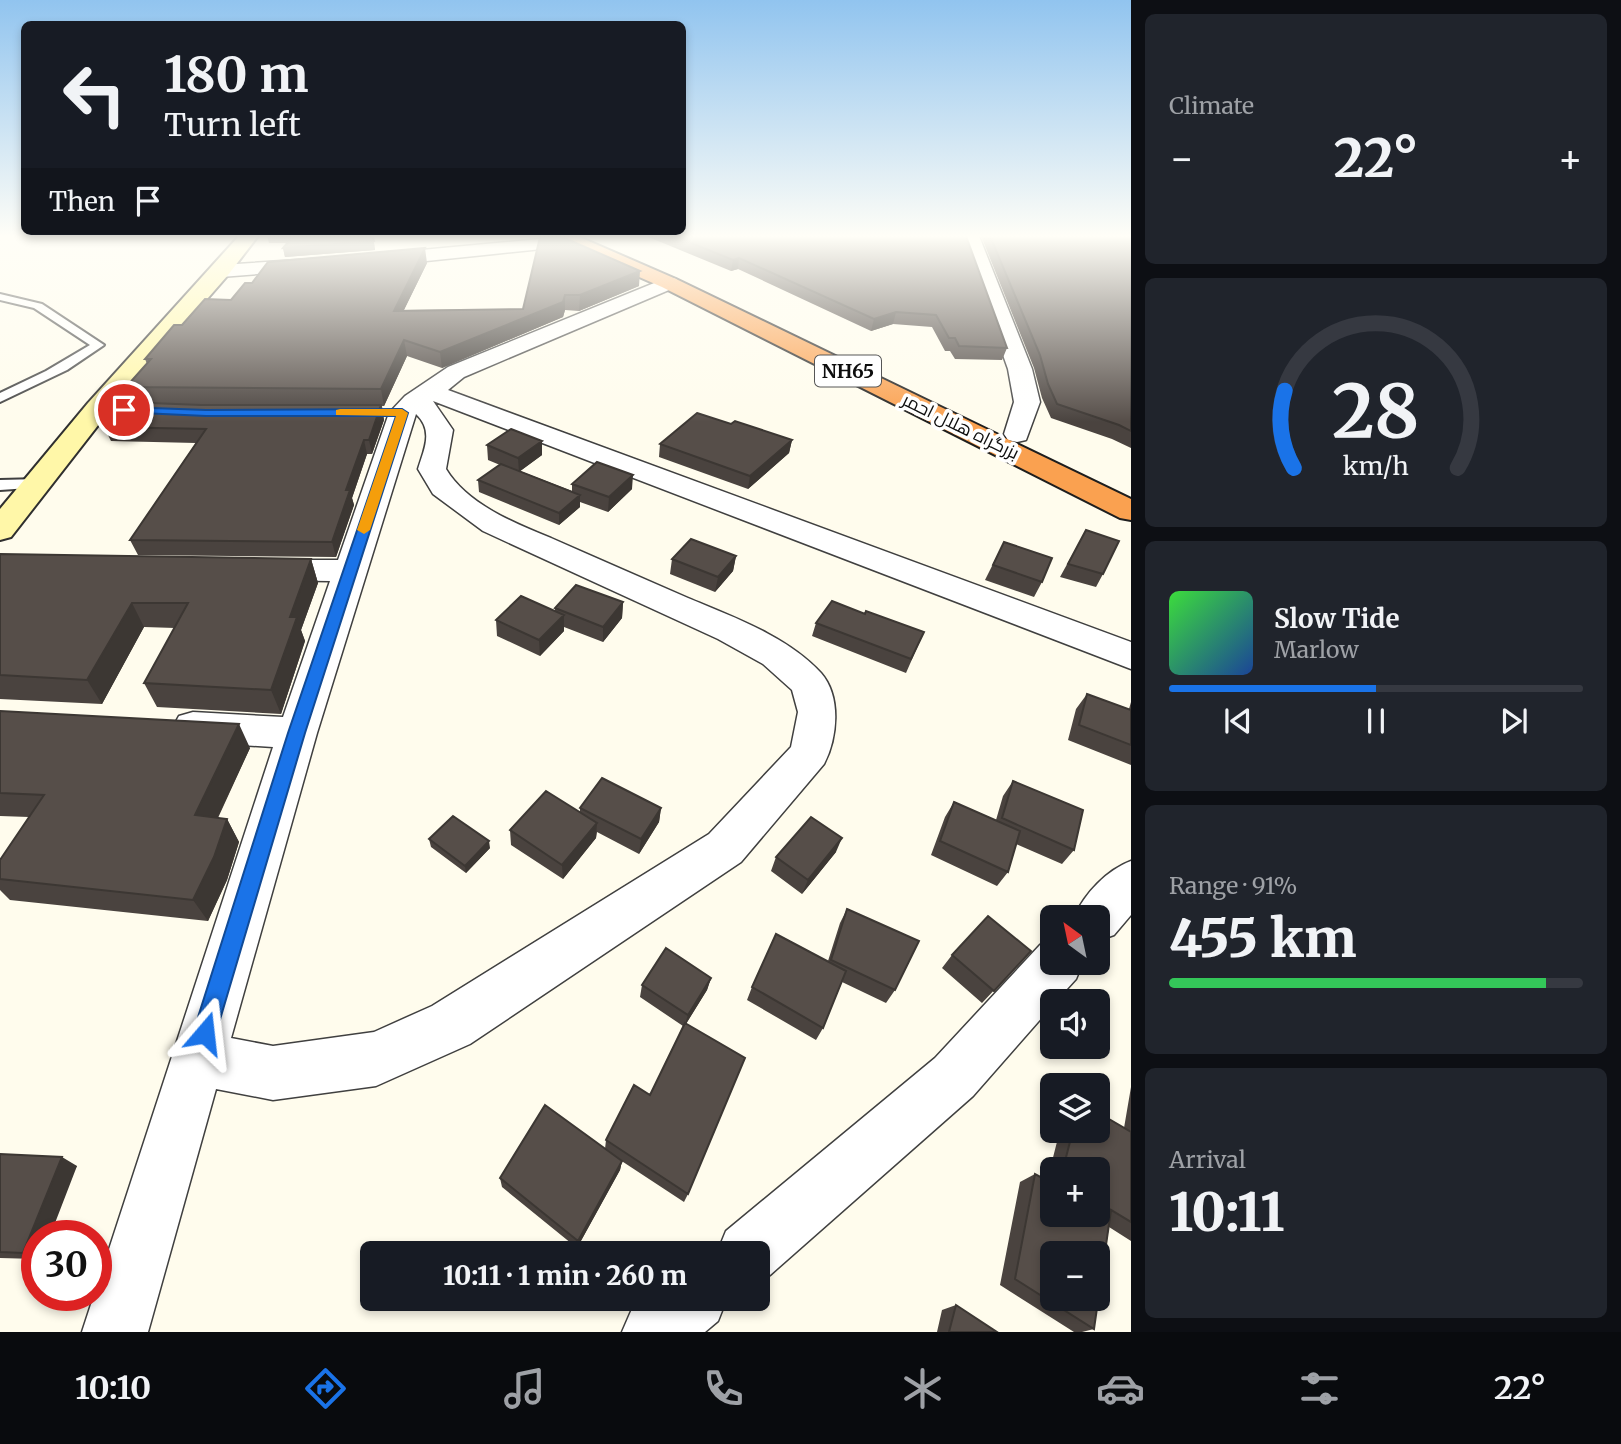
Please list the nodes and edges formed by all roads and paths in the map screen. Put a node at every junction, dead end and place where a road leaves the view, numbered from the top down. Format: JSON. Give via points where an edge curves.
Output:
{"nodes":[{"id":1,"x":5,"y":298,"type":"edge"},
{"id":2,"x":198,"y":298,"type":"edge"},
{"id":3,"x":630,"y":298,"type":"edge"},
{"id":4,"x":701,"y":298,"type":"edge"},
{"id":5,"x":736,"y":298,"type":"edge"},
{"id":6,"x":993,"y":298,"type":"edge"},
{"id":7,"x":0,"y":398,"type":"edge"},
{"id":8,"x":408,"y":404,"type":"junction"},
{"id":9,"x":1017,"y":434,"type":"junction"},
{"id":10,"x":39,"y":484,"type":"junction"},
{"id":11,"x":0,"y":485,"type":"edge"},
{"id":12,"x":1131,"y":487,"type":"edge"},
{"id":13,"x":1131,"y":511,"type":"edge"},
{"id":14,"x":0,"y":530,"type":"edge"},
{"id":15,"x":237,"y":569,"type":"edge"},
{"id":16,"x":349,"y":571,"type":"junction"},
{"id":17,"x":1131,"y":656,"type":"edge"},
{"id":18,"x":162,"y":725,"type":"edge"},
{"id":19,"x":297,"y":733,"type":"junction"},
{"id":20,"x":1131,"y":882,"type":"edge"},
{"id":21,"x":1110,"y":905,"type":"edge"},
{"id":22,"x":1046,"y":975,"type":"edge"},
{"id":23,"x":197,"y":1058,"type":"junction"},
{"id":24,"x":762,"y":1241,"type":"edge"},
{"id":25,"x":680,"y":1311,"type":"edge"},
{"id":26,"x":115,"y":1332,"type":"edge"},
{"id":27,"x":655,"y":1332,"type":"edge"}],
"edges":[{"from":1,"to":7,"type":"lane","via":[[38,306],[98,345],[47,378]]},
{"from":2,"to":10,"type":"street"},
{"from":3,"to":8,"type":"street","via":[[456,372]]},
{"from":4,"to":13,"type":"highway","name":"بزرگراه هلال احمر","number":"NH65"},
{"from":5,"to":9,"type":"highway","name":"بزرگراه هلال احمر","number":"NH65"},
{"from":6,"to":9,"type":"street","via":[[1020,369],[1027,402]]},
{"from":8,"to":16,"type":"street"},
{"from":8,"to":17,"type":"street"},
{"from":8,"to":23,"type":"street","via":[[435,415],[442,435],[432,469],[443,488],[494,525],[730,630],[775,655],[808,684],[817,712],[810,753],[726,848],[451,1025],[376,1059],[273,1073]]},
{"from":9,"to":12,"type":"highway","name":"بزرگراه هلال احمر","number":"NH65"},
{"from":10,"to":11,"type":"lane"},
{"from":10,"to":14,"type":"street"},
{"from":15,"to":16,"type":"street"},
{"from":16,"to":19,"type":"street"},
{"from":18,"to":19,"type":"street"},
{"from":19,"to":23,"type":"street"},
{"from":20,"to":21,"type":"street"},
{"from":22,"to":24,"type":"street","via":[[954,1077]]},
{"from":23,"to":26,"type":"street"},
{"from":25,"to":27,"type":"street"}]}
